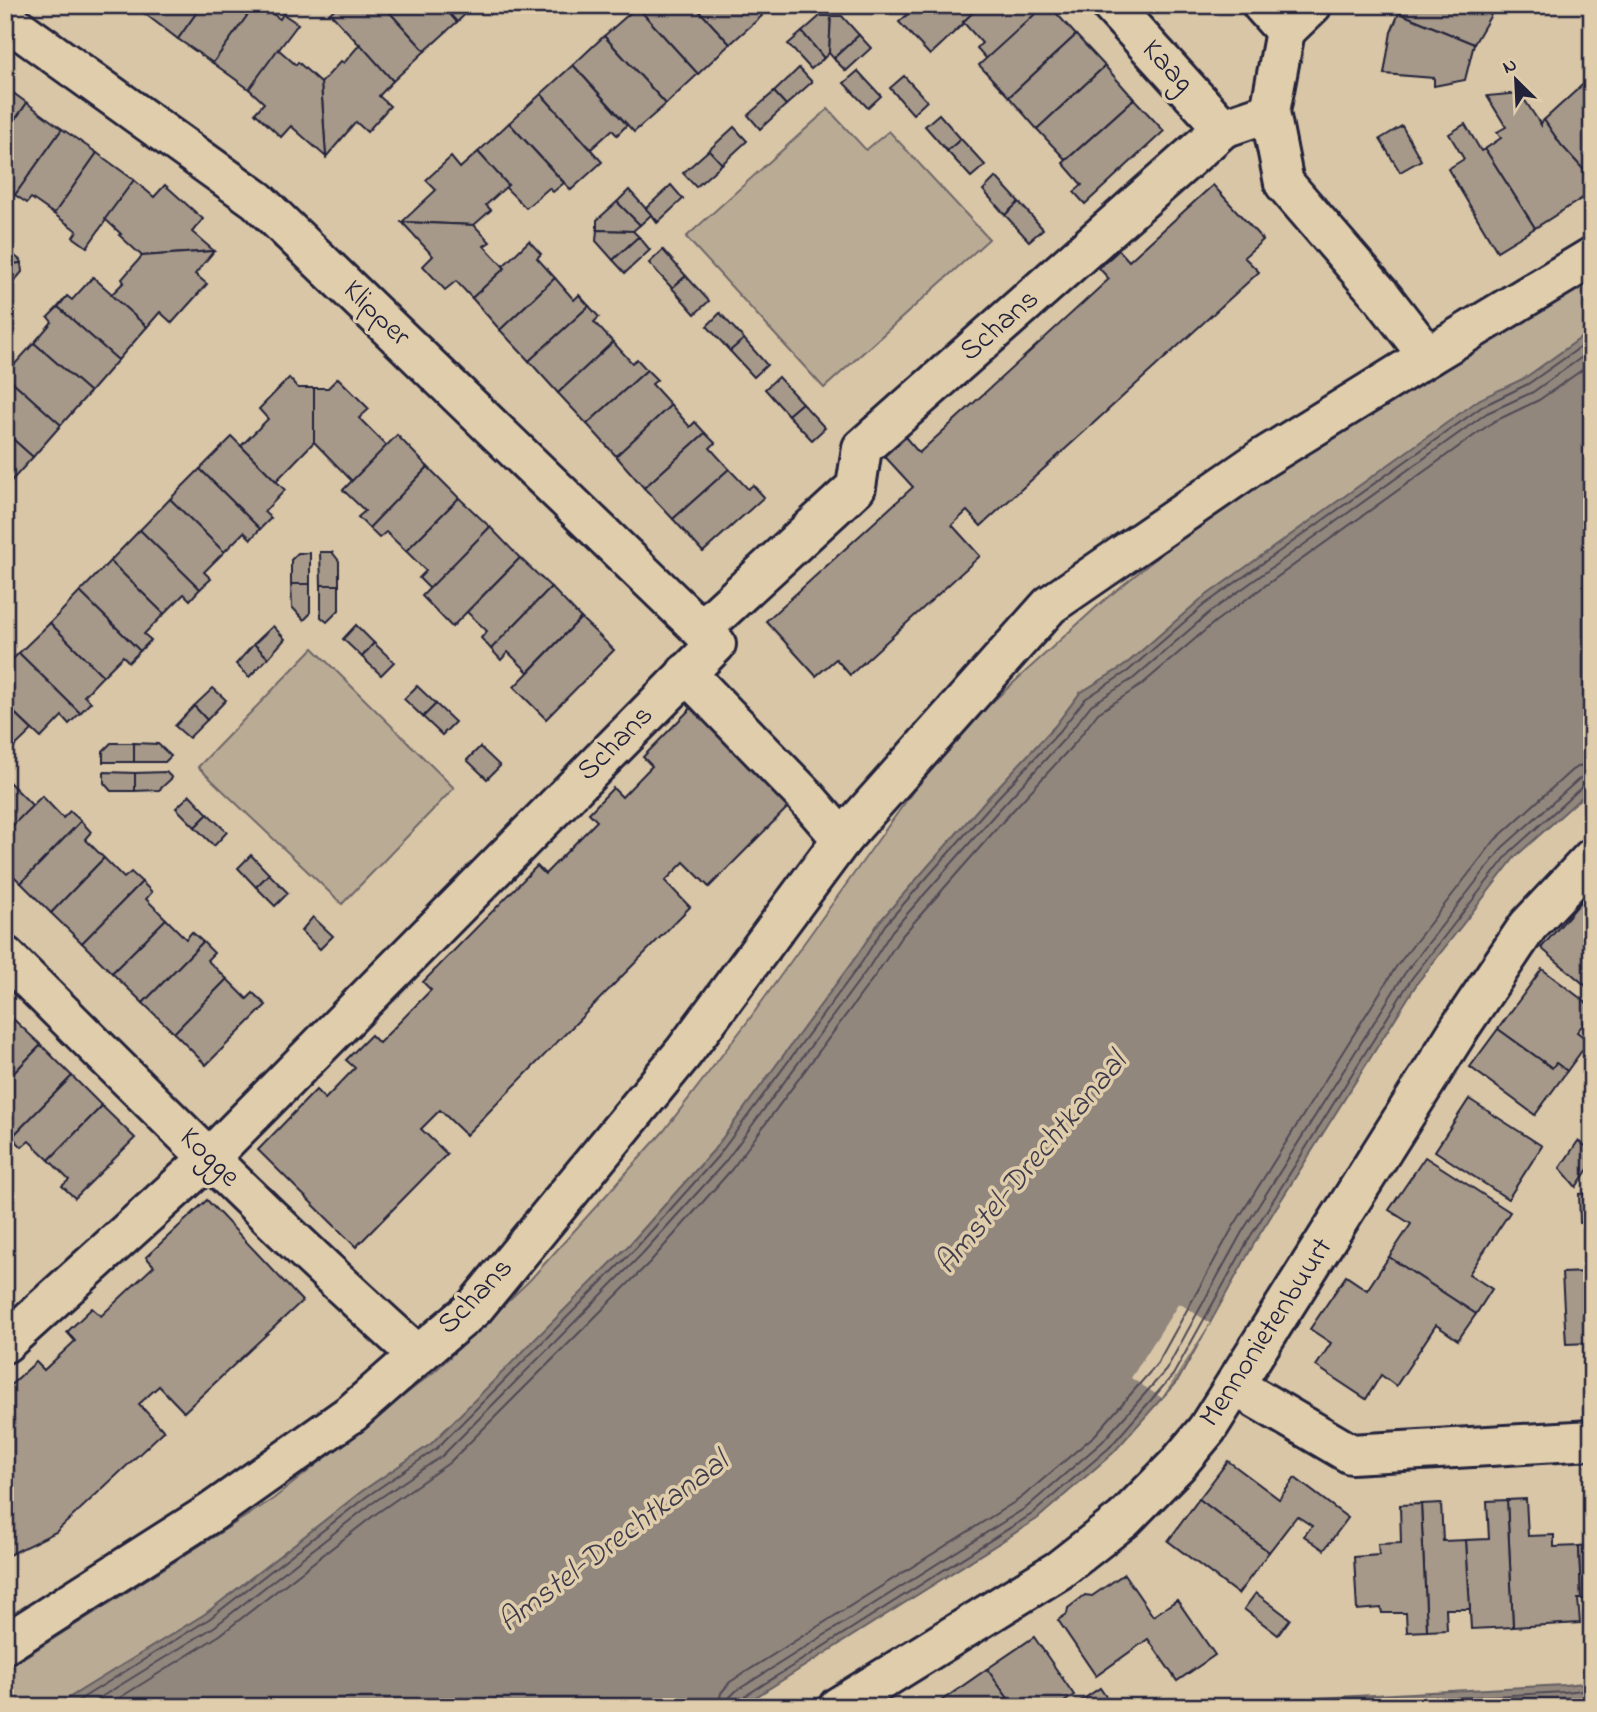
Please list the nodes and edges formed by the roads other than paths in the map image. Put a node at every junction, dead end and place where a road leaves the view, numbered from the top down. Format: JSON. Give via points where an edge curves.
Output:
{"nodes":[{"id":1,"x":1111,"y":5,"type":"edge"},
{"id":2,"x":1312,"y":5,"type":"edge"},
{"id":3,"x":1273,"y":18,"type":"edge"},
{"id":4,"x":5,"y":19,"type":"edge"},
{"id":5,"x":1270,"y":112,"type":"junction"},
{"id":6,"x":1223,"y":128,"type":"junction"},
{"id":7,"x":1592,"y":257,"type":"edge"},
{"id":8,"x":1428,"y":356,"type":"junction"},
{"id":9,"x":709,"y":636,"type":"junction"},
{"id":10,"x":686,"y":673,"type":"junction"},
{"id":11,"x":842,"y":839,"type":"junction"},
{"id":12,"x":1592,"y":858,"type":"edge"},
{"id":13,"x":5,"y":956,"type":"edge"},
{"id":14,"x":208,"y":1158,"type":"junction"},
{"id":15,"x":5,"y":1343,"type":"edge"},
{"id":16,"x":418,"y":1355,"type":"junction"},
{"id":17,"x":1235,"y":1386,"type":"junction"},
{"id":18,"x":1592,"y":1440,"type":"edge"},
{"id":19,"x":5,"y":1644,"type":"edge"},
{"id":20,"x":838,"y":1707,"type":"edge"}],
"edges":[{"from":1,"to":6,"type":"street","name":"Kaag"},
{"from":2,"to":3,"type":"street"},
{"from":3,"to":5,"type":"street"},
{"from":4,"to":9,"type":"street","name":"Klipper","via":[[257,200]]},
{"from":5,"to":6,"type":"street","name":"Schans"},
{"from":5,"to":8,"type":"street","via":[[1284,183]]},
{"from":6,"to":9,"type":"street","name":"Schans","via":[[862,448],[856,487]]},
{"from":7,"to":8,"type":"street","name":"Schans"},
{"from":8,"to":11,"type":"street","name":"Schans","via":[[1263,458],[1050,605]]},
{"from":9,"to":10,"type":"street","name":"Schans"},
{"from":10,"to":11,"type":"street"},
{"from":10,"to":14,"type":"street","name":"Schans"},
{"from":11,"to":16,"type":"street","name":"Schans","via":[[684,1052],[474,1308]]},
{"from":12,"to":17,"type":"street","name":"Mennonietenbuurt","via":[[1528,926]]},
{"from":13,"to":14,"type":"street","name":"Kogge"},
{"from":14,"to":15,"type":"street","name":"Schans"},
{"from":14,"to":16,"type":"street","name":"Kogge"},
{"from":16,"to":19,"type":"street","name":"Schans","via":[[352,1413],[212,1512]]},
{"from":17,"to":18,"type":"street","via":[[1351,1454]]},
{"from":17,"to":20,"type":"street","name":"Mennonietenbuurt","via":[[1178,1464],[1124,1519],[1059,1570]]}]}
